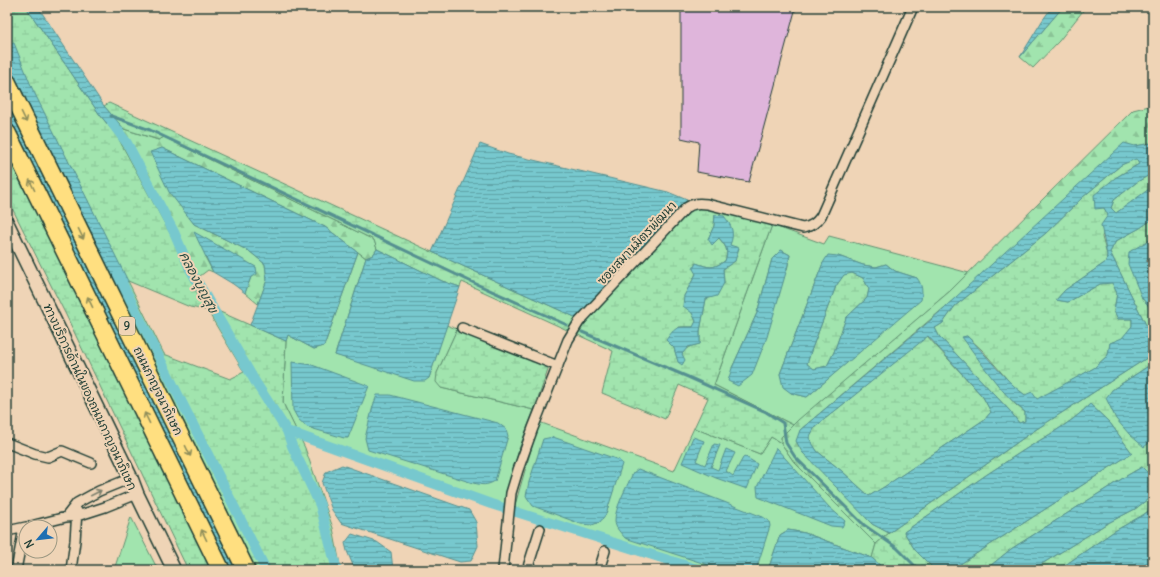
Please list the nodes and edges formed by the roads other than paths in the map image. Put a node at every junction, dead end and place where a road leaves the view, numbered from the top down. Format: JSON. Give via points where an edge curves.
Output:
{"nodes":[{"id":1,"x":913,"y":7,"type":"edge"},
{"id":2,"x":7,"y":82,"type":"edge"},
{"id":3,"x":7,"y":133,"type":"edge"},
{"id":4,"x":7,"y":223,"type":"edge"},
{"id":5,"x":462,"y":328,"type":"dead end"},
{"id":6,"x":558,"y":366,"type":"junction"},
{"id":7,"x":7,"y":443,"type":"edge"},
{"id":8,"x":91,"y":463,"type":"dead end"},
{"id":9,"x":131,"y":478,"type":"junction"},
{"id":10,"x":137,"y":494,"type":"junction"},
{"id":11,"x":76,"y":503,"type":"junction"},
{"id":12,"x":77,"y":516,"type":"junction"},
{"id":13,"x":66,"y":517,"type":"junction"},
{"id":14,"x":58,"y":519,"type":"edge"},
{"id":15,"x":18,"y":529,"type":"edge"},
{"id":16,"x":540,"y":529,"type":"dead end"},
{"id":17,"x":7,"y":531,"type":"edge"},
{"id":18,"x":605,"y":551,"type":"dead end"},
{"id":19,"x":19,"y":559,"type":"edge"},
{"id":20,"x":16,"y":570,"type":"edge"},
{"id":21,"x":71,"y":570,"type":"edge"},
{"id":22,"x":174,"y":570,"type":"edge"},
{"id":23,"x":221,"y":570,"type":"edge"},
{"id":24,"x":246,"y":570,"type":"edge"},
{"id":25,"x":503,"y":570,"type":"edge"},
{"id":26,"x":527,"y":570,"type":"edge"},
{"id":27,"x":599,"y":570,"type":"edge"}],
"edges":[{"from":1,"to":6,"type":"street","name":"ซอยสมานมิตรพัฒนา","via":[[821,216],[816,222],[803,228],[707,204],[692,204],[579,322],[568,340]]},
{"from":2,"to":24,"type":"highway","name":"ถนนกาญจนาภิเษก","number":"9","one_way":true},
{"from":23,"to":3,"type":"highway","name":"ถนนกาญจนาภิเษก","number":"9","one_way":true},
{"from":4,"to":9,"type":"main road","name":"ทางบริการด้านในของถนนกาญจนาภิเษก"},
{"from":5,"to":6,"type":"street"},
{"from":6,"to":25,"type":"street","name":"ซอยสมานมิตรพัฒนา","via":[[530,435],[511,493]]},
{"from":7,"to":8,"type":"street","via":[[48,457],[62,451]]},
{"from":9,"to":10,"type":"main road","name":"ทางบริการด้านในของถนนกาญจนาภิเษก"},
{"from":11,"to":9,"type":"street","one_way":true},
{"from":10,"to":12,"type":"street"},
{"from":10,"to":22,"type":"main road","name":"ทางบริการด้านในของถนนกาญจนาภิเษก"},
{"from":11,"to":12,"type":"street"},
{"from":11,"to":13,"type":"street"},
{"from":12,"to":13,"type":"street"},
{"from":12,"to":21,"type":"street"},
{"from":13,"to":14,"type":"street"},
{"from":15,"to":17,"type":"street"},
{"from":16,"to":26,"type":"street"},
{"from":18,"to":27,"type":"street"},
{"from":19,"to":20,"type":"street"}]}
